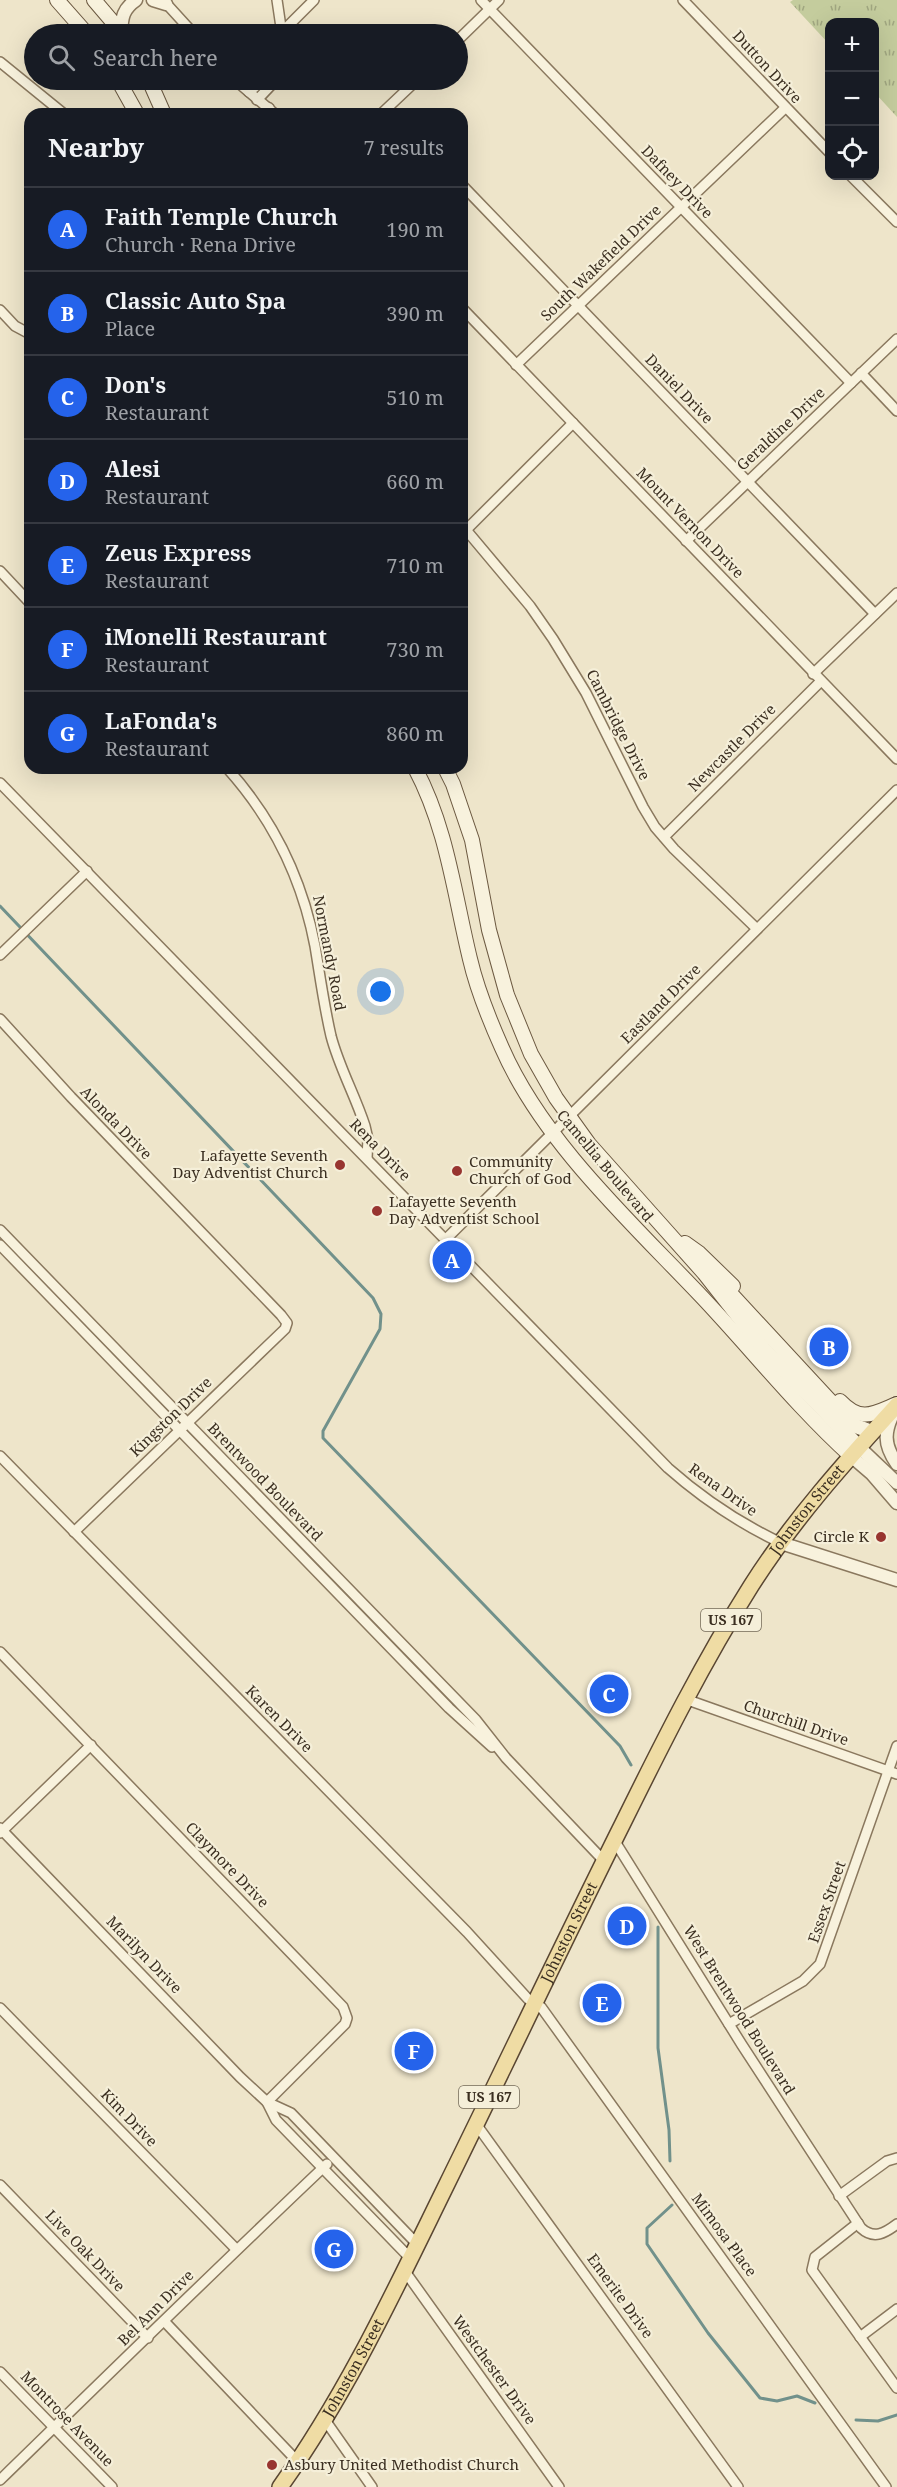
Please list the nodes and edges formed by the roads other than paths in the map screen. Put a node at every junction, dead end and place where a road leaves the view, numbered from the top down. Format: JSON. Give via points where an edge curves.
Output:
{"nodes":[{"id":1,"x":57,"y":0,"type":"edge"},
{"id":2,"x":94,"y":0,"type":"edge"},
{"id":3,"x":136,"y":0,"type":"edge"},
{"id":4,"x":153,"y":0,"type":"edge"},
{"id":5,"x":277,"y":0,"type":"edge"},
{"id":6,"x":314,"y":0,"type":"edge"},
{"id":7,"x":481,"y":0,"type":"edge"},
{"id":8,"x":500,"y":0,"type":"edge"},
{"id":9,"x":686,"y":1,"type":"edge"},
{"id":10,"x":165,"y":2,"type":"edge"},
{"id":11,"x":490,"y":9,"type":"junction"},
{"id":12,"x":78,"y":24,"type":"edge"},
{"id":13,"x":114,"y":24,"type":"edge"},
{"id":14,"x":122,"y":24,"type":"edge"},
{"id":15,"x":185,"y":24,"type":"edge"},
{"id":16,"x":281,"y":24,"type":"edge"},
{"id":17,"x":291,"y":24,"type":"edge"},
{"id":18,"x":468,"y":30,"type":"edge"},
{"id":19,"x":0,"y":62,"type":"edge"},
{"id":20,"x":24,"y":82,"type":"edge"},
{"id":21,"x":34,"y":90,"type":"edge"},
{"id":22,"x":124,"y":90,"type":"edge"},
{"id":23,"x":153,"y":90,"type":"edge"},
{"id":24,"x":247,"y":90,"type":"edge"},
{"id":25,"x":252,"y":90,"type":"edge"},
{"id":26,"x":266,"y":90,"type":"edge"},
{"id":27,"x":408,"y":90,"type":"edge"},
{"id":28,"x":249,"y":92,"type":"junction"},
{"id":29,"x":257,"y":100,"type":"junction"},
{"id":30,"x":57,"y":108,"type":"edge"},
{"id":31,"x":134,"y":108,"type":"edge"},
{"id":32,"x":161,"y":108,"type":"edge"},
{"id":33,"x":265,"y":108,"type":"edge"},
{"id":34,"x":391,"y":108,"type":"edge"},
{"id":35,"x":785,"y":108,"type":"junction"},
{"id":36,"x":825,"y":148,"type":"edge"},
{"id":37,"x":855,"y":180,"type":"edge"},
{"id":38,"x":468,"y":191,"type":"edge"},
{"id":39,"x":681,"y":207,"type":"junction"},
{"id":40,"x":897,"y":222,"type":"edge"},
{"id":41,"x":578,"y":305,"type":"junction"},
{"id":42,"x":0,"y":310,"type":"edge"},
{"id":43,"x":468,"y":314,"type":"edge"},
{"id":44,"x":24,"y":331,"type":"edge"},
{"id":45,"x":897,"y":339,"type":"edge"},
{"id":46,"x":516,"y":365,"type":"junction"},
{"id":47,"x":861,"y":373,"type":"junction"},
{"id":48,"x":851,"y":383,"type":"junction"},
{"id":49,"x":897,"y":411,"type":"edge"},
{"id":50,"x":573,"y":423,"type":"junction"},
{"id":51,"x":747,"y":482,"type":"junction"},
{"id":52,"x":468,"y":525,"type":"edge"},
{"id":53,"x":468,"y":536,"type":"edge"},
{"id":54,"x":686,"y":540,"type":"junction"},
{"id":55,"x":0,"y":571,"type":"edge"},
{"id":56,"x":897,"y":593,"type":"edge"},
{"id":57,"x":24,"y":597,"type":"edge"},
{"id":58,"x":875,"y":614,"type":"junction"},
{"id":59,"x":813,"y":674,"type":"junction"},
{"id":60,"x":821,"y":681,"type":"junction"},
{"id":61,"x":897,"y":759,"type":"edge"},
{"id":62,"x":232,"y":774,"type":"edge"},
{"id":63,"x":418,"y":774,"type":"edge"},
{"id":64,"x":448,"y":774,"type":"edge"},
{"id":65,"x":0,"y":783,"type":"edge"},
{"id":66,"x":897,"y":790,"type":"edge"},
{"id":67,"x":664,"y":837,"type":"junction"},
{"id":68,"x":87,"y":871,"type":"junction"},
{"id":69,"x":757,"y":929,"type":"junction"},
{"id":70,"x":0,"y":956,"type":"edge"},
{"id":71,"x":0,"y":1019,"type":"edge"},
{"id":72,"x":569,"y":1118,"type":"junction"},
{"id":73,"x":553,"y":1133,"type":"junction"},
{"id":74,"x":367,"y":1158,"type":"junction"},
{"id":75,"x":618,"y":1209,"type":"junction"},
{"id":76,"x":0,"y":1230,"type":"edge"},
{"id":77,"x":667,"y":1231,"type":"junction"},
{"id":78,"x":446,"y":1239,"type":"junction"},
{"id":79,"x":0,"y":1245,"type":"edge"},
{"id":80,"x":704,"y":1273,"type":"junction"},
{"id":81,"x":286,"y":1323,"type":"joint"},
{"id":82,"x":897,"y":1405,"type":"edge"},
{"id":83,"x":183,"y":1426,"type":"junction"},
{"id":84,"x":872,"y":1432,"type":"junction"},
{"id":85,"x":855,"y":1451,"type":"junction"},
{"id":86,"x":0,"y":1456,"type":"edge"},
{"id":87,"x":897,"y":1464,"type":"edge"},
{"id":88,"x":897,"y":1483,"type":"edge"},
{"id":89,"x":897,"y":1503,"type":"edge"},
{"id":90,"x":74,"y":1532,"type":"junction"},
{"id":91,"x":781,"y":1543,"type":"junction"},
{"id":92,"x":897,"y":1580,"type":"edge"},
{"id":93,"x":0,"y":1652,"type":"edge"},
{"id":94,"x":685,"y":1700,"type":"junction"},
{"id":95,"x":91,"y":1745,"type":"junction"},
{"id":96,"x":897,"y":1746,"type":"edge"},
{"id":97,"x":892,"y":1772,"type":"edge"},
{"id":98,"x":1,"y":1830,"type":"edge"},
{"id":99,"x":614,"y":1840,"type":"junction"},
{"id":100,"x":604,"y":1861,"type":"junction"},
{"id":101,"x":535,"y":2003,"type":"junction"},
{"id":102,"x":0,"y":2008,"type":"edge"},
{"id":103,"x":729,"y":2024,"type":"junction"},
{"id":104,"x":267,"y":2102,"type":"junction"},
{"id":105,"x":476,"y":2124,"type":"junction"},
{"id":106,"x":333,"y":2158,"type":"junction"},
{"id":107,"x":897,"y":2158,"type":"edge"},
{"id":108,"x":323,"y":2168,"type":"junction"},
{"id":109,"x":0,"y":2185,"type":"edge"},
{"id":110,"x":838,"y":2196,"type":"junction"},
{"id":111,"x":858,"y":2223,"type":"junction"},
{"id":112,"x":894,"y":2227,"type":"edge"},
{"id":113,"x":897,"y":2238,"type":"edge"},
{"id":114,"x":236,"y":2249,"type":"junction"},
{"id":115,"x":411,"y":2257,"type":"junction"},
{"id":116,"x":897,"y":2309,"type":"edge"},
{"id":117,"x":164,"y":2321,"type":"junction"},
{"id":118,"x":860,"y":2337,"type":"junction"},
{"id":119,"x":148,"y":2338,"type":"junction"},
{"id":120,"x":0,"y":2372,"type":"edge"},
{"id":121,"x":897,"y":2388,"type":"edge"},
{"id":122,"x":325,"y":2420,"type":"junction"},
{"id":123,"x":54,"y":2428,"type":"junction"},
{"id":124,"x":298,"y":2462,"type":"junction"},
{"id":125,"x":0,"y":2480,"type":"edge"},
{"id":126,"x":112,"y":2487,"type":"edge"},
{"id":127,"x":280,"y":2487,"type":"edge"},
{"id":128,"x":372,"y":2487,"type":"edge"},
{"id":129,"x":559,"y":2487,"type":"edge"},
{"id":130,"x":738,"y":2487,"type":"edge"},
{"id":131,"x":886,"y":2487,"type":"edge"}],
"edges":[{"from":1,"to":12,"type":"main road"},
{"from":2,"to":13,"type":"main road"},
{"from":3,"to":14,"type":"street","via":[[123,14]]},
{"from":4,"to":10,"type":"street"},
{"from":5,"to":16,"type":"street"},
{"from":6,"to":17,"type":"street"},
{"from":7,"to":11,"type":"street","name":"Dafney Drive"},
{"from":8,"to":11,"type":"street"},
{"from":9,"to":35,"type":"street","name":"Dutton Drive"},
{"from":10,"to":15,"type":"street"},
{"from":11,"to":18,"type":"street"},
{"from":11,"to":39,"type":"street","name":"Dafney Drive"},
{"from":19,"to":20,"type":"street"},
{"from":21,"to":30,"type":"street"},
{"from":22,"to":31,"type":"main road"},
{"from":23,"to":32,"type":"main road"},
{"from":24,"to":28,"type":"street"},
{"from":25,"to":28,"type":"street"},
{"from":26,"to":29,"type":"street"},
{"from":27,"to":34,"type":"street"},
{"from":28,"to":29,"type":"street"},
{"from":29,"to":33,"type":"street"},
{"from":35,"to":36,"type":"street","name":"Dutton Drive"},
{"from":35,"to":39,"type":"street","name":"South Wakefield Drive"},
{"from":37,"to":40,"type":"street"},
{"from":38,"to":41,"type":"street","name":"Daniel Drive"},
{"from":39,"to":41,"type":"street","name":"South Wakefield Drive"},
{"from":39,"to":48,"type":"street","name":"Dafney Drive"},
{"from":41,"to":46,"type":"street","name":"South Wakefield Drive"},
{"from":41,"to":51,"type":"street","name":"Daniel Drive"},
{"from":42,"to":44,"type":"street"},
{"from":43,"to":46,"type":"street","name":"Mount Vernon Drive"},
{"from":45,"to":47,"type":"street","name":"Geraldine Drive"},
{"from":46,"to":50,"type":"street","name":"Mount Vernon Drive"},
{"from":47,"to":48,"type":"street","name":"Geraldine Drive"},
{"from":47,"to":49,"type":"street"},
{"from":48,"to":51,"type":"street","name":"Geraldine Drive"},
{"from":50,"to":52,"type":"street"},
{"from":50,"to":54,"type":"street","name":"Mount Vernon Drive"},
{"from":51,"to":54,"type":"street","name":"Geraldine Drive"},
{"from":51,"to":58,"type":"street","name":"Daniel Drive"},
{"from":53,"to":67,"type":"street","name":"Cambridge Drive","via":[[554,639],[646,812]]},
{"from":54,"to":59,"type":"street","name":"Mount Vernon Drive"},
{"from":55,"to":57,"type":"street"},
{"from":56,"to":58,"type":"street"},
{"from":58,"to":59,"type":"street"},
{"from":59,"to":60,"type":"street","name":"Mount Vernon Drive"},
{"from":60,"to":61,"type":"street","name":"Mount Vernon Drive"},
{"from":60,"to":67,"type":"street","name":"Newcastle Drive"},
{"from":62,"to":74,"type":"street","name":"Normandy Road","via":[[272,827],[302,891],[331,1037],[365,1126]]},
{"from":63,"to":73,"type":"main road","name":"Camellia Boulevard","via":[[447,849],[478,987],[511,1066]]},
{"from":64,"to":72,"type":"main road","name":"Camellia Boulevard","via":[[472,840],[489,930],[507,995],[531,1054]]},
{"from":65,"to":68,"type":"street","name":"Rena Drive"},
{"from":66,"to":69,"type":"street","name":"Eastland Drive"},
{"from":67,"to":69,"type":"street","name":"Cambridge Drive"},
{"from":68,"to":70,"type":"street"},
{"from":68,"to":74,"type":"street","name":"Rena Drive"},
{"from":69,"to":72,"type":"street","name":"Eastland Drive"},
{"from":71,"to":81,"type":"street","name":"Alonda Drive"},
{"from":72,"to":73,"type":"street","name":"Eastland Drive"},
{"from":72,"to":77,"type":"main road","name":"Camellia Boulevard"},
{"from":73,"to":75,"type":"main road","name":"Camellia Boulevard"},
{"from":73,"to":78,"type":"street","name":"Eastland Drive"},
{"from":74,"to":78,"type":"street","name":"Rena Drive"},
{"from":75,"to":80,"type":"main road","via":[[640,1221],[681,1263]]},
{"from":75,"to":85,"type":"main road","name":"Camellia Boulevard","via":[[816,1424]]},
{"from":76,"to":83,"type":"street","name":"Brentwood Boulevard"},
{"from":77,"to":80,"type":"main road","name":"Camellia Boulevard"},
{"from":77,"to":82,"type":"main road","via":[[699,1253],[748,1300],[849,1411],[870,1415]]},
{"from":78,"to":91,"type":"street","name":"Rena Drive","via":[[685,1483],[734,1519]]},
{"from":79,"to":83,"type":"street","name":"Brentwood Boulevard"},
{"from":80,"to":84,"type":"main road","via":[[730,1292],[850,1422]]},
{"from":80,"to":85,"type":"main road","name":"Camellia Boulevard","via":[[763,1348]]},
{"from":81,"to":83,"type":"street","name":"Kingston Drive","via":[[285,1329]]},
{"from":82,"to":84,"type":"main road","name":"Johnston Street","number":"US 167"},
{"from":82,"to":87,"type":"street","via":[[886,1440],[887,1450]]},
{"from":83,"to":90,"type":"street","name":"Kingston Drive"},
{"from":83,"to":100,"type":"street","name":"Brentwood Boulevard","via":[[476,1720],[506,1758]]},
{"from":84,"to":85,"type":"main road","name":"Johnston Street","number":"US 167"},
{"from":85,"to":88,"type":"street"},
{"from":85,"to":89,"type":"street"},
{"from":85,"to":91,"type":"main road","name":"Johnston Street","number":"US 167"},
{"from":86,"to":90,"type":"street","name":"Karen Drive"},
{"from":90,"to":101,"type":"street","name":"Karen Drive"},
{"from":91,"to":92,"type":"street"},
{"from":91,"to":94,"type":"main road","name":"Johnston Street","number":"US 167","via":[[752,1584]]},
{"from":93,"to":95,"type":"street","name":"Claymore Drive"},
{"from":94,"to":97,"type":"street","name":"Churchill Drive"},
{"from":94,"to":99,"type":"main road","name":"Johnston Street","number":"US 167"},
{"from":95,"to":98,"type":"street"},
{"from":95,"to":104,"type":"street","name":"Claymore Drive","via":[[345,2010],[345,2024]]},
{"from":96,"to":97,"type":"street","name":"Essex Street"},
{"from":97,"to":103,"type":"street","name":"Essex Street","via":[[820,1964],[803,1981]]},
{"from":98,"to":104,"type":"street","name":"Marilyn Drive"},
{"from":99,"to":100,"type":"main road","name":"Johnston Street","number":"US 167"},
{"from":99,"to":103,"type":"street","name":"West Brentwood Boulevard"},
{"from":100,"to":101,"type":"main road","name":"Johnston Street","number":"US 167"},
{"from":101,"to":105,"type":"main road","name":"Johnston Street","number":"US 167"},
{"from":101,"to":131,"type":"street","name":"Mimosa Place","via":[[546,2013]]},
{"from":102,"to":114,"type":"street","name":"Kim Drive"},
{"from":103,"to":110,"type":"street","name":"West Brentwood Boulevard"},
{"from":104,"to":106,"type":"street","name":"Marilyn Drive","via":[[291,2113]]},
{"from":104,"to":108,"type":"street","name":"Marilyn Drive","via":[[276,2120]]},
{"from":105,"to":115,"type":"main road","name":"Johnston Street","number":"US 167"},
{"from":105,"to":130,"type":"street","name":"Emerite Drive"},
{"from":106,"to":108,"type":"street","name":"Bel Ann Drive"},
{"from":106,"to":115,"type":"street","name":"Marilyn Drive"},
{"from":107,"to":110,"type":"street","via":[[886,2161]]},
{"from":108,"to":114,"type":"street","name":"Bel Ann Drive"},
{"from":108,"to":115,"type":"street","name":"Marilyn Drive"},
{"from":109,"to":119,"type":"street","name":"Live Oak Drive"},
{"from":110,"to":111,"type":"street","name":"West Brentwood Boulevard"},
{"from":111,"to":112,"type":"street","via":[[872,2235]]},
{"from":111,"to":118,"type":"street","via":[[815,2257],[812,2265],[814,2274]]},
{"from":112,"to":113,"type":"street"},
{"from":114,"to":117,"type":"street","name":"Bel Ann Drive"},
{"from":115,"to":122,"type":"main road","name":"Johnston Street","number":"US 167"},
{"from":115,"to":129,"type":"street","name":"Westchester Drive"},
{"from":116,"to":118,"type":"street"},
{"from":117,"to":119,"type":"street","name":"Bel Ann Drive"},
{"from":117,"to":124,"type":"street"},
{"from":118,"to":121,"type":"street"},
{"from":119,"to":123,"type":"street","name":"Bel Ann Drive"},
{"from":120,"to":123,"type":"street","name":"Montrose Avenue"},
{"from":122,"to":124,"type":"main road","name":"Johnston Street","number":"US 167"},
{"from":122,"to":128,"type":"street"},
{"from":123,"to":125,"type":"street","name":"Bel Ann Drive"},
{"from":123,"to":126,"type":"street","name":"Montrose Avenue"},
{"from":124,"to":127,"type":"main road","name":"Johnston Street","number":"US 167"}]}
